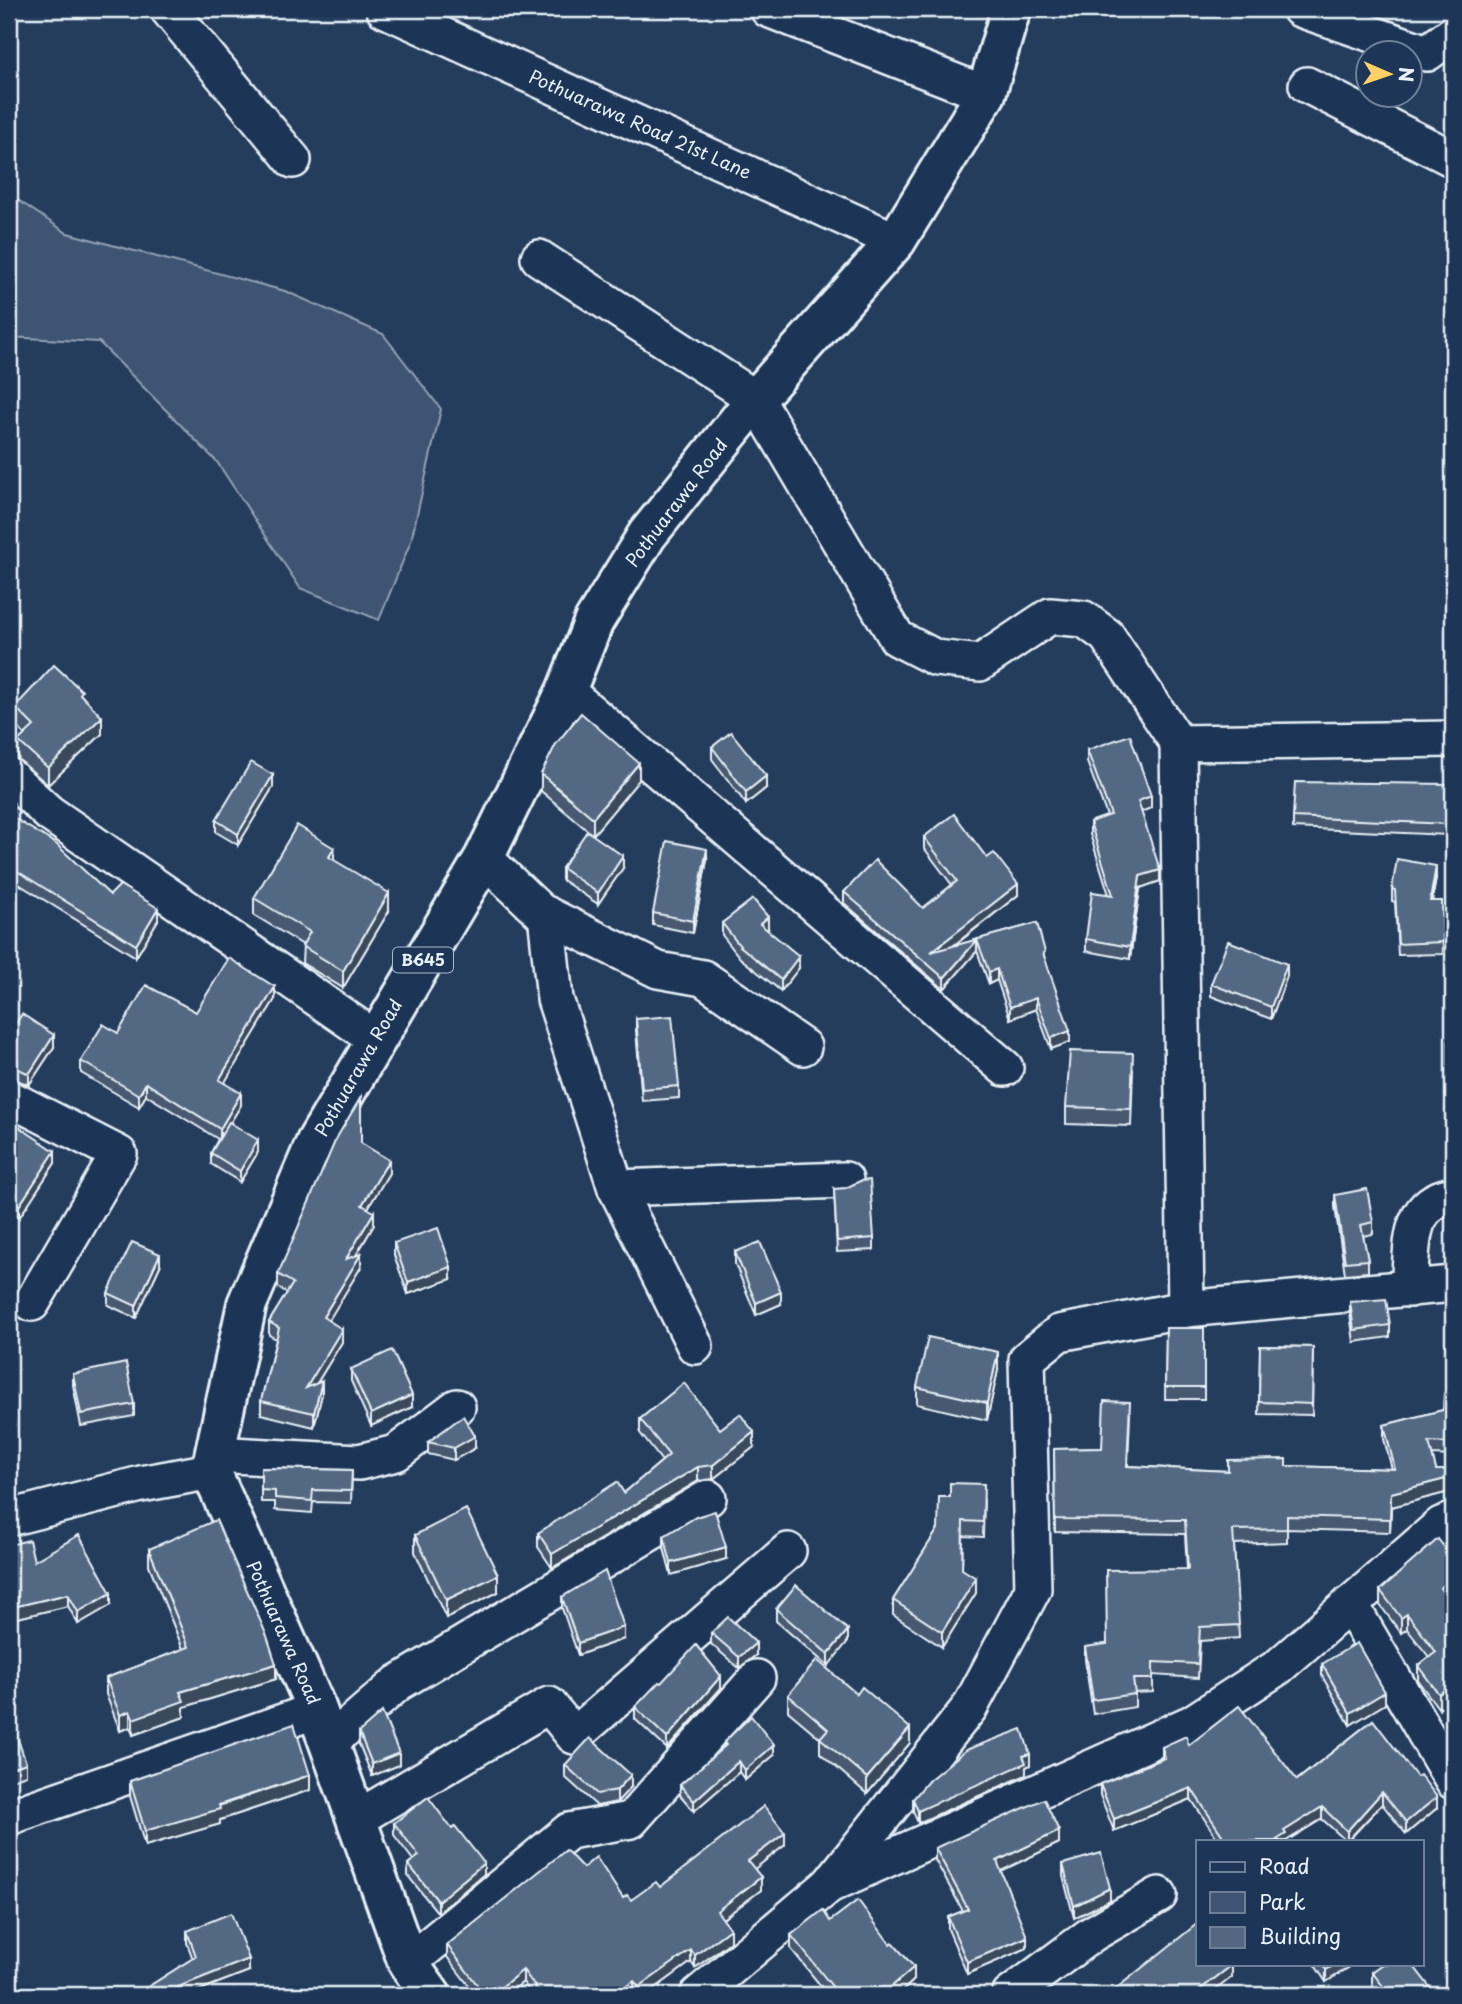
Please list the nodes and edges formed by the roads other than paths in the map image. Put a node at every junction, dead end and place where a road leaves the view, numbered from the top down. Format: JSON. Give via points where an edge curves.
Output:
{"nodes":[{"id":1,"x":168,"y":9,"type":"edge"},
{"id":2,"x":384,"y":9,"type":"edge"},
{"id":3,"x":768,"y":9,"type":"edge"},
{"id":4,"x":1012,"y":9,"type":"edge"},
{"id":5,"x":1300,"y":9,"type":"edge"},
{"id":6,"x":1453,"y":33,"type":"edge"},
{"id":7,"x":1307,"y":85,"type":"dead end"},
{"id":8,"x":986,"y":94,"type":"junction"},
{"id":9,"x":1453,"y":159,"type":"edge"},
{"id":10,"x":293,"y":160,"type":"dead end"},
{"id":11,"x":896,"y":241,"type":"junction"},
{"id":12,"x":539,"y":258,"type":"dead end"},
{"id":13,"x":756,"y":400,"type":"junction"},
{"id":14,"x":566,"y":691,"type":"junction"},
{"id":15,"x":1453,"y":739,"type":"edge"},
{"id":16,"x":1178,"y":743,"type":"junction"},
{"id":17,"x":9,"y":776,"type":"edge"},
{"id":18,"x":484,"y":858,"type":"junction"},
{"id":19,"x":546,"y":914,"type":"junction"},
{"id":20,"x":376,"y":1039,"type":"junction"},
{"id":21,"x":803,"y":1047,"type":"dead end"},
{"id":22,"x":1005,"y":1068,"type":"dead end"},
{"id":23,"x":9,"y":1098,"type":"edge"},
{"id":24,"x":845,"y":1180,"type":"dead end"},
{"id":25,"x":617,"y":1188,"type":"junction"},
{"id":26,"x":1453,"y":1195,"type":"edge"},
{"id":27,"x":1453,"y":1284,"type":"edge"},
{"id":28,"x":1409,"y":1289,"type":"junction"},
{"id":29,"x":32,"y":1303,"type":"dead end"},
{"id":30,"x":1186,"y":1310,"type":"junction"},
{"id":31,"x":695,"y":1346,"type":"dead end"},
{"id":32,"x":457,"y":1407,"type":"dead end"},
{"id":33,"x":212,"y":1462,"type":"junction"},
{"id":34,"x":708,"y":1498,"type":"dead end"},
{"id":35,"x":9,"y":1518,"type":"edge"},
{"id":36,"x":1453,"y":1520,"type":"edge"},
{"id":37,"x":788,"y":1551,"type":"dead end"},
{"id":38,"x":1350,"y":1604,"type":"junction"},
{"id":39,"x":757,"y":1678,"type":"dead end"},
{"id":40,"x":323,"y":1726,"type":"junction"},
{"id":41,"x":1453,"y":1781,"type":"edge"},
{"id":42,"x":9,"y":1817,"type":"edge"},
{"id":43,"x":356,"y":1819,"type":"junction"},
{"id":44,"x":829,"y":1885,"type":"junction"},
{"id":45,"x":1159,"y":1895,"type":"dead end"},
{"id":46,"x":408,"y":1963,"type":"junction"},
{"id":47,"x":431,"y":1995,"type":"edge"},
{"id":48,"x":698,"y":1995,"type":"edge"},
{"id":49,"x":1010,"y":1995,"type":"edge"}],
"edges":[{"from":1,"to":10,"type":"street"},
{"from":2,"to":11,"type":"street","name":"Pothuarawa Road 21st Lane"},
{"from":3,"to":8,"type":"street"},
{"from":4,"to":8,"type":"main road","name":"Pothuarawa Road","number":"B645"},
{"from":5,"to":6,"type":"street","via":[[1427,53]]},
{"from":7,"to":9,"type":"street"},
{"from":8,"to":11,"type":"main road","name":"Pothuarawa Road","number":"B645"},
{"from":11,"to":13,"type":"main road","name":"Pothuarawa Road","number":"B645"},
{"from":12,"to":13,"type":"street"},
{"from":13,"to":14,"type":"main road","name":"Pothuarawa Road","number":"B645","via":[[647,535],[594,621]]},
{"from":13,"to":16,"type":"street","via":[[897,638],[936,658],[980,663],[1050,616],[1084,619],[1107,636]]},
{"from":14,"to":18,"type":"main road","name":"Pothuarawa Road","number":"B645"},
{"from":14,"to":22,"type":"street"},
{"from":15,"to":16,"type":"street"},
{"from":16,"to":30,"type":"street"},
{"from":17,"to":20,"type":"street","via":[[49,813]]},
{"from":18,"to":19,"type":"street"},
{"from":18,"to":20,"type":"main road","name":"Pothuarawa Road","number":"B645"},
{"from":19,"to":21,"type":"street","via":[[658,970],[703,978]]},
{"from":19,"to":25,"type":"street","via":[[555,999]]},
{"from":20,"to":33,"type":"main road","name":"Pothuarawa Road","number":"B645","via":[[316,1142],[247,1304]]},
{"from":23,"to":29,"type":"street","via":[[119,1154]]},
{"from":24,"to":25,"type":"street"},
{"from":25,"to":31,"type":"street"},
{"from":26,"to":28,"type":"street","via":[[1427,1204],[1416,1218]]},
{"from":27,"to":28,"type":"street"},
{"from":28,"to":30,"type":"street"},
{"from":30,"to":44,"type":"street","via":[[1059,1333],[1027,1359],[1033,1589],[971,1707]]},
{"from":32,"to":33,"type":"street","via":[[396,1453],[359,1462]]},
{"from":33,"to":35,"type":"street"},
{"from":33,"to":40,"type":"main road","name":"Pothuarawa Road"},
{"from":34,"to":40,"type":"street"},
{"from":36,"to":38,"type":"street","via":[[1441,1525]]},
{"from":37,"to":43,"type":"street","via":[[574,1736],[549,1705]]},
{"from":38,"to":41,"type":"street"},
{"from":38,"to":44,"type":"street","via":[[1278,1667],[1192,1723]]},
{"from":39,"to":46,"type":"street","via":[[631,1820],[569,1831]]},
{"from":40,"to":42,"type":"street"},
{"from":40,"to":43,"type":"main road","name":"Pothuarawa Road"},
{"from":43,"to":46,"type":"main road","name":"Pothuarawa Road"},
{"from":44,"to":48,"type":"street"},
{"from":45,"to":49,"type":"street","via":[[1092,1934]]},
{"from":46,"to":47,"type":"main road","name":"Pothuarawa Road"}]}
